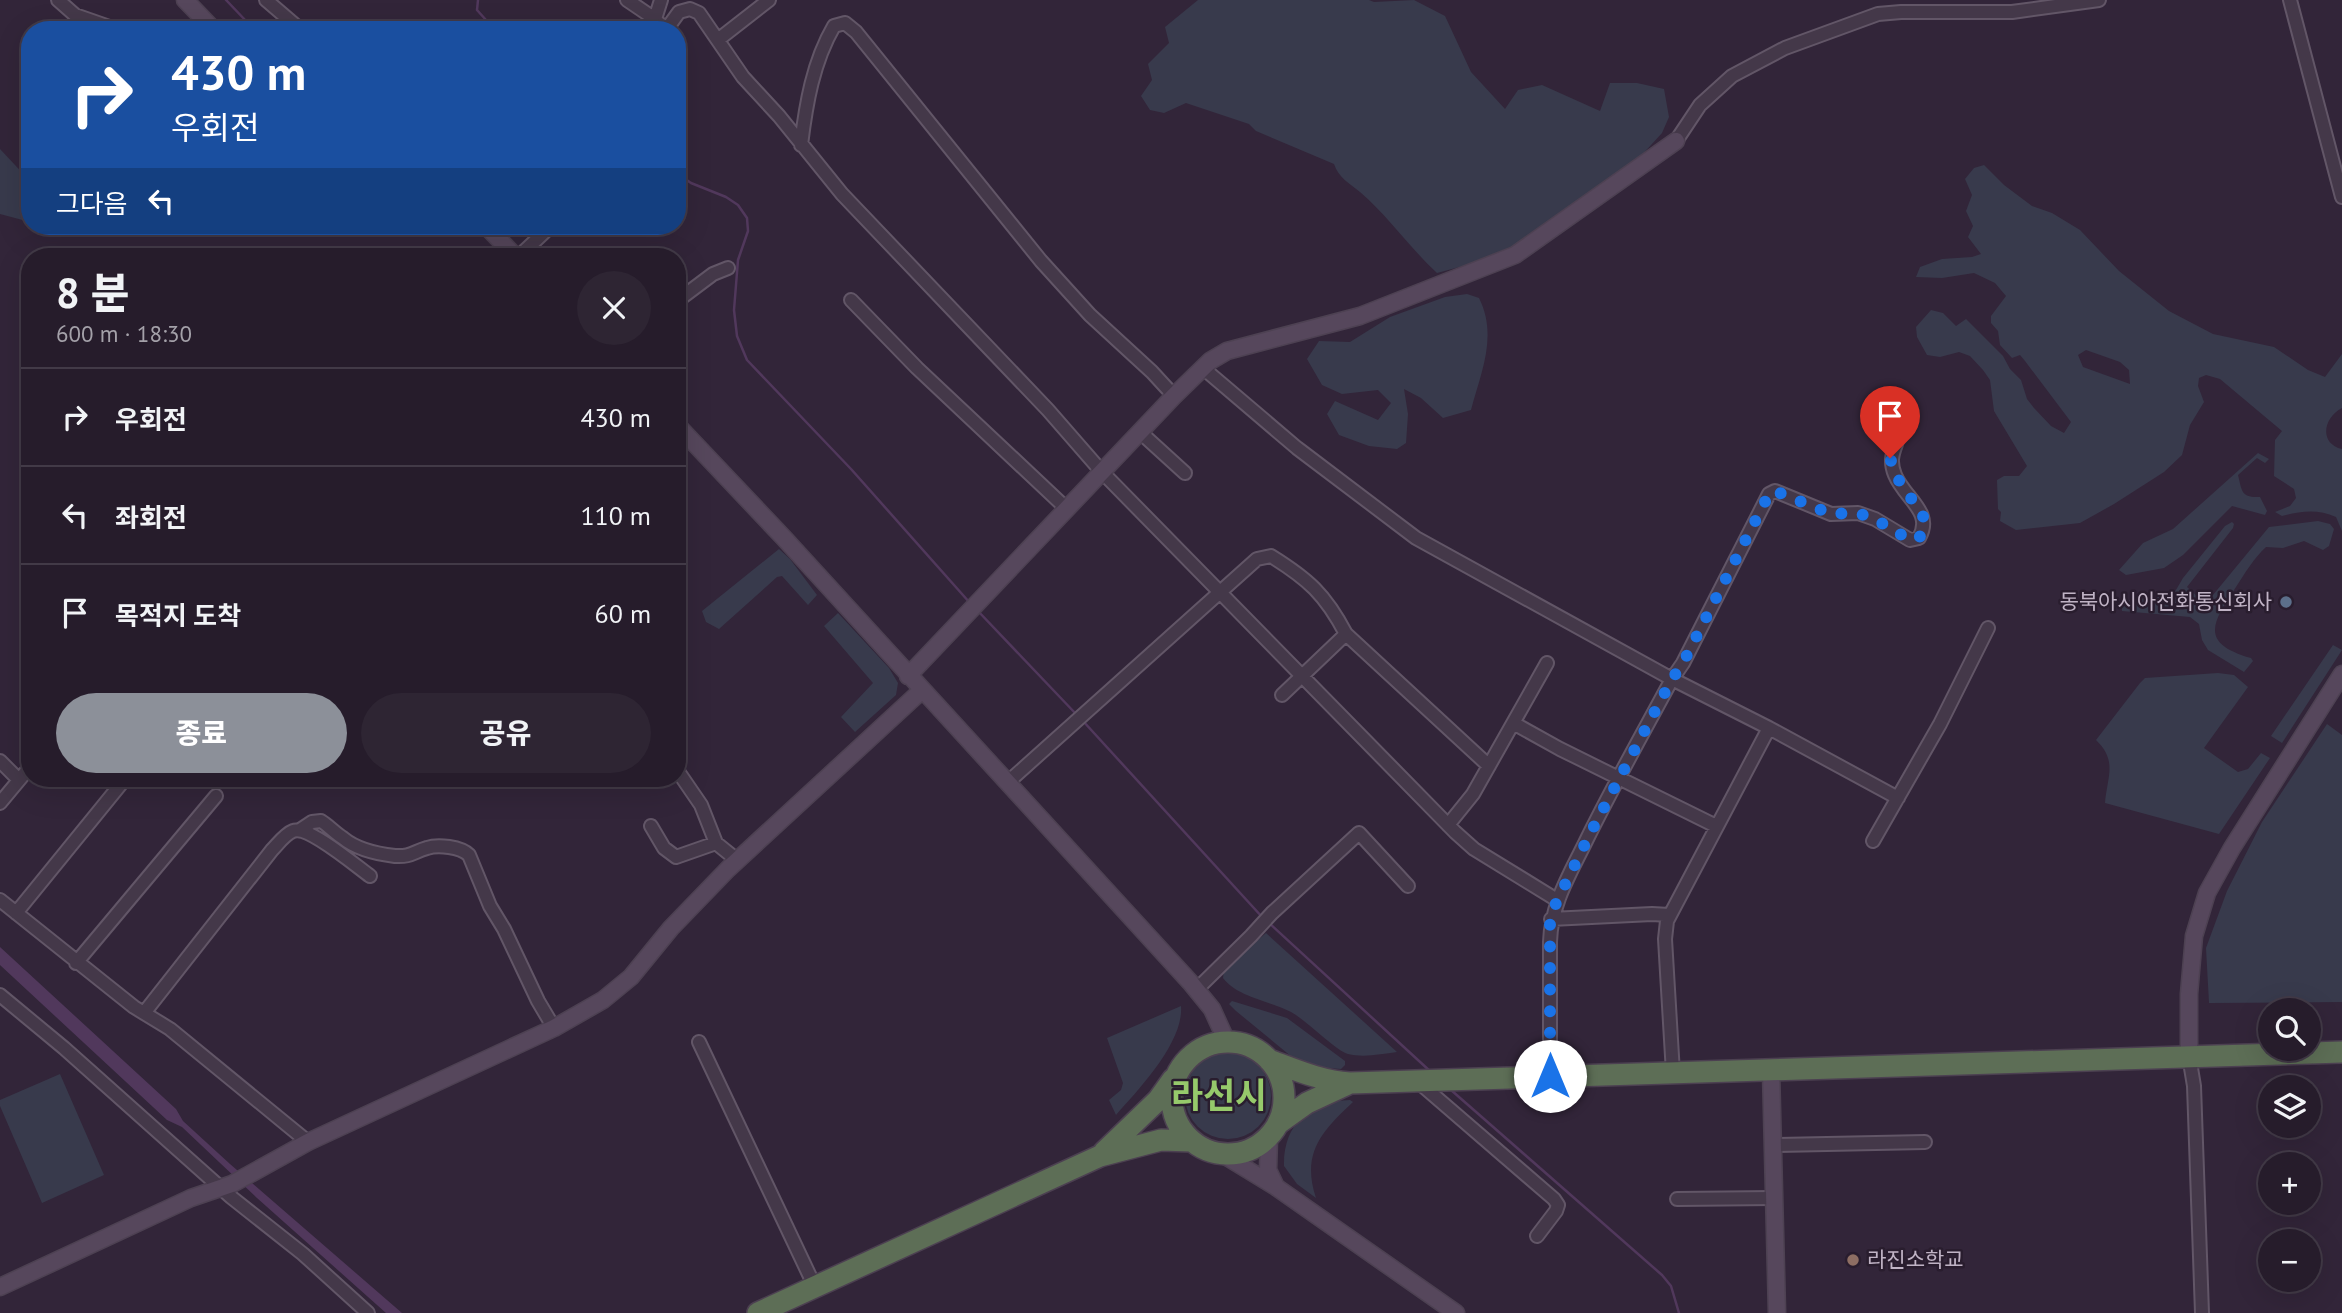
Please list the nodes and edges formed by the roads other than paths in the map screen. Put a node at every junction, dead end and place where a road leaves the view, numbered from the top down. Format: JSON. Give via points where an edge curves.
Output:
{"nodes":[{"id":1,"x":58,"y":0,"type":"edge"},
{"id":2,"x":185,"y":0,"type":"edge"},
{"id":3,"x":266,"y":0,"type":"edge"},
{"id":4,"x":627,"y":0,"type":"edge"},
{"id":5,"x":661,"y":0,"type":"edge"},
{"id":6,"x":769,"y":0,"type":"edge"},
{"id":7,"x":2099,"y":0,"type":"edge"},
{"id":8,"x":2290,"y":0,"type":"edge"},
{"id":9,"x":655,"y":19,"type":"joint"},
{"id":10,"x":92,"y":21,"type":"edge"},
{"id":11,"x":205,"y":21,"type":"edge"},
{"id":12,"x":290,"y":21,"type":"edge"},
{"id":13,"x":672,"y":21,"type":"edge"},
{"id":14,"x":719,"y":39,"type":"junction"},
{"id":15,"x":1676,"y":141,"type":"joint"},
{"id":16,"x":801,"y":145,"type":"junction"},
{"id":17,"x":2342,"y":197,"type":"edge"},
{"id":18,"x":495,"y":235,"type":"edge"},
{"id":19,"x":541,"y":235,"type":"edge"},
{"id":20,"x":508,"y":248,"type":"edge"},
{"id":21,"x":527,"y":248,"type":"edge"},
{"id":22,"x":728,"y":268,"type":"dead end"},
{"id":23,"x":686,"y":294,"type":"edge"},
{"id":24,"x":851,"y":300,"type":"dead end"},
{"id":25,"x":1203,"y":368,"type":"junction"},
{"id":26,"x":1174,"y":396,"type":"junction"},
{"id":27,"x":1891,"y":406,"type":"dead end"},
{"id":28,"x":1140,"y":432,"type":"junction"},
{"id":29,"x":686,"y":435,"type":"edge"},
{"id":30,"x":1102,"y":472,"type":"junction"},
{"id":31,"x":1185,"y":472,"type":"dead end"},
{"id":32,"x":1067,"y":509,"type":"junction"},
{"id":33,"x":1221,"y":592,"type":"junction"},
{"id":34,"x":1988,"y":628,"type":"dead end"},
{"id":35,"x":1346,"y":634,"type":"junction"},
{"id":36,"x":1547,"y":663,"type":"dead end"},
{"id":37,"x":2342,"y":674,"type":"edge"},
{"id":38,"x":1303,"y":675,"type":"junction"},
{"id":39,"x":908,"y":676,"type":"junction"},
{"id":40,"x":1672,"y":679,"type":"junction"},
{"id":41,"x":921,"y":691,"type":"junction"},
{"id":42,"x":1283,"y":695,"type":"dead end"},
{"id":43,"x":1515,"y":724,"type":"junction"},
{"id":44,"x":1769,"y":728,"type":"junction"},
{"id":45,"x":0,"y":761,"type":"edge"},
{"id":46,"x":1489,"y":766,"type":"junction"},
{"id":47,"x":21,"y":778,"type":"edge"},
{"id":48,"x":1619,"y":778,"type":"junction"},
{"id":49,"x":19,"y":780,"type":"junction"},
{"id":50,"x":686,"y":783,"type":"edge"},
{"id":51,"x":1007,"y":783,"type":"junction"},
{"id":52,"x":118,"y":787,"type":"edge"},
{"id":53,"x":216,"y":796,"type":"dead end"},
{"id":54,"x":1898,"y":798,"type":"junction"},
{"id":55,"x":0,"y":803,"type":"edge"},
{"id":56,"x":1448,"y":825,"type":"junction"},
{"id":57,"x":652,"y":826,"type":"dead end"},
{"id":58,"x":1716,"y":826,"type":"junction"},
{"id":59,"x":300,"y":830,"type":"junction"},
{"id":60,"x":1873,"y":841,"type":"dead end"},
{"id":61,"x":716,"y":843,"type":"junction"},
{"id":62,"x":737,"y":860,"type":"junction"},
{"id":63,"x":370,"y":876,"type":"dead end"},
{"id":64,"x":1408,"y":886,"type":"dead end"},
{"id":65,"x":0,"y":900,"type":"edge"},
{"id":66,"x":1557,"y":900,"type":"junction"},
{"id":67,"x":16,"y":913,"type":"junction"},
{"id":68,"x":1669,"y":915,"type":"junction"},
{"id":69,"x":1551,"y":919,"type":"junction"},
{"id":70,"x":76,"y":963,"type":"junction"},
{"id":71,"x":1196,"y":990,"type":"junction"},
{"id":72,"x":0,"y":995,"type":"edge"},
{"id":73,"x":144,"y":1013,"type":"junction"},
{"id":74,"x":554,"y":1028,"type":"junction"},
{"id":75,"x":699,"y":1042,"type":"dead end"},
{"id":76,"x":1227,"y":1042,"type":"junction"},
{"id":77,"x":2342,"y":1052,"type":"edge"},
{"id":78,"x":2189,"y":1056,"type":"junction"},
{"id":79,"x":1269,"y":1060,"type":"junction"},
{"id":80,"x":1771,"y":1071,"type":"junction"},
{"id":81,"x":1673,"y":1073,"type":"junction"},
{"id":82,"x":1177,"y":1074,"type":"junction"},
{"id":83,"x":1550,"y":1076,"type":"junction"},
{"id":84,"x":1421,"y":1080,"type":"junction"},
{"id":85,"x":1350,"y":1083,"type":"junction"},
{"id":86,"x":1274,"y":1130,"type":"junction"},
{"id":87,"x":1191,"y":1141,"type":"junction"},
{"id":88,"x":308,"y":1142,"type":"junction"},
{"id":89,"x":1925,"y":1142,"type":"dead end"},
{"id":90,"x":1773,"y":1145,"type":"junction"},
{"id":91,"x":1222,"y":1154,"type":"junction"},
{"id":92,"x":1100,"y":1156,"type":"junction"},
{"id":93,"x":226,"y":1186,"type":"junction"},
{"id":94,"x":1276,"y":1186,"type":"junction"},
{"id":95,"x":1774,"y":1198,"type":"junction"},
{"id":96,"x":1677,"y":1199,"type":"dead end"},
{"id":97,"x":1537,"y":1236,"type":"dead end"},
{"id":98,"x":0,"y":1287,"type":"edge"},
{"id":99,"x":815,"y":1287,"type":"junction"},
{"id":100,"x":368,"y":1313,"type":"edge"},
{"id":101,"x":758,"y":1313,"type":"edge"},
{"id":102,"x":1457,"y":1313,"type":"edge"},
{"id":103,"x":1777,"y":1313,"type":"edge"},
{"id":104,"x":2202,"y":1313,"type":"edge"}],
"edges":[{"from":1,"to":10,"type":"street","via":[[75,15]]},
{"from":2,"to":11,"type":"street"},
{"from":3,"to":12,"type":"street"},
{"from":4,"to":9,"type":"street"},
{"from":5,"to":9,"type":"street"},
{"from":6,"to":14,"type":"street"},
{"from":7,"to":15,"type":"street","via":[[2012,12],[1878,14],[1785,48],[1732,76],[1700,105]]},
{"from":8,"to":17,"type":"street"},
{"from":13,"to":14,"type":"street","via":[[679,12],[690,9],[699,13]]},
{"from":14,"to":16,"type":"street","via":[[743,78]]},
{"from":15,"to":25,"type":"street","via":[[1499,263],[1360,316],[1234,349]]},
{"from":16,"to":26,"type":"street","via":[[810,88],[825,41],[834,26],[845,23],[1041,261]]},
{"from":16,"to":30,"type":"street"},
{"from":18,"to":20,"type":"street"},
{"from":19,"to":21,"type":"street"},
{"from":22,"to":23,"type":"street"},
{"from":24,"to":32,"type":"street"},
{"from":25,"to":26,"type":"street"},
{"from":25,"to":40,"type":"street","via":[[1416,538]]},
{"from":26,"to":28,"type":"street"},
{"from":27,"to":40,"type":"street","via":[[1899,426],[1890,458],[1896,476],[1923,516],[1925,528],[1919,538],[1910,540],[1858,513],[1831,514],[1775,491],[1769,494]]},
{"from":28,"to":30,"type":"street"},
{"from":28,"to":31,"type":"street"},
{"from":29,"to":39,"type":"street"},
{"from":30,"to":32,"type":"street"},
{"from":30,"to":33,"type":"street"},
{"from":32,"to":39,"type":"street"},
{"from":33,"to":35,"type":"street","via":[[1257,559],[1271,556],[1321,593]]},
{"from":33,"to":38,"type":"street"},
{"from":33,"to":51,"type":"street"},
{"from":34,"to":54,"type":"street"},
{"from":35,"to":38,"type":"street"},
{"from":35,"to":46,"type":"street"},
{"from":36,"to":43,"type":"street"},
{"from":37,"to":78,"type":"street","via":[[2207,893],[2194,936]]},
{"from":38,"to":42,"type":"street"},
{"from":38,"to":56,"type":"street"},
{"from":39,"to":41,"type":"street"},
{"from":40,"to":44,"type":"street"},
{"from":40,"to":48,"type":"street"},
{"from":41,"to":51,"type":"street"},
{"from":41,"to":62,"type":"street"},
{"from":43,"to":46,"type":"street"},
{"from":43,"to":48,"type":"street"},
{"from":44,"to":54,"type":"street"},
{"from":44,"to":58,"type":"street"},
{"from":45,"to":49,"type":"street"},
{"from":46,"to":56,"type":"street"},
{"from":47,"to":49,"type":"street"},
{"from":48,"to":58,"type":"street"},
{"from":48,"to":66,"type":"street"},
{"from":49,"to":55,"type":"street"},
{"from":50,"to":61,"type":"street","via":[[701,804]]},
{"from":51,"to":71,"type":"street"},
{"from":52,"to":67,"type":"street"},
{"from":53,"to":70,"type":"street"},
{"from":54,"to":60,"type":"street"},
{"from":56,"to":66,"type":"street","via":[[1474,849]]},
{"from":57,"to":61,"type":"street","via":[[664,848],[676,857]]},
{"from":58,"to":68,"type":"street"},
{"from":59,"to":63,"type":"street"},
{"from":59,"to":73,"type":"street","via":[[291,832],[272,850]]},
{"from":59,"to":74,"type":"street","via":[[321,821],[345,840],[394,856],[411,856],[427,847],[464,850]]},
{"from":61,"to":62,"type":"street"},
{"from":62,"to":74,"type":"street","via":[[631,976],[603,1000]]},
{"from":64,"to":71,"type":"street","via":[[1359,833]]},
{"from":65,"to":67,"type":"street"},
{"from":66,"to":69,"type":"street"},
{"from":67,"to":70,"type":"street"},
{"from":68,"to":69,"type":"street"},
{"from":68,"to":81,"type":"street","via":[[1665,939]]},
{"from":69,"to":83,"type":"street"},
{"from":70,"to":73,"type":"street"},
{"from":71,"to":76,"type":"street","via":[[1212,1009]]},
{"from":72,"to":93,"type":"street"},
{"from":73,"to":88,"type":"street"},
{"from":74,"to":88,"type":"street"},
{"from":75,"to":99,"type":"street"},
{"from":76,"to":79,"type":"highway","via":[[1257,1050]]},
{"from":76,"to":82,"type":"highway","via":[[1197,1051]]},
{"from":77,"to":78,"type":"highway"},
{"from":78,"to":80,"type":"highway"},
{"from":78,"to":104,"type":"street"},
{"from":79,"to":85,"type":"highway","via":[[1311,1076]]},
{"from":79,"to":86,"type":"highway","via":[[1283,1090],[1283,1107]]},
{"from":80,"to":81,"type":"highway"},
{"from":80,"to":90,"type":"street"},
{"from":81,"to":83,"type":"highway"},
{"from":82,"to":87,"type":"highway","via":[[1173,1110]]},
{"from":82,"to":92,"type":"highway","via":[[1158,1100]]},
{"from":83,"to":84,"type":"highway"},
{"from":84,"to":85,"type":"highway"},
{"from":84,"to":97,"type":"street","via":[[1558,1205]]},
{"from":85,"to":86,"type":"highway","via":[[1307,1103]]},
{"from":86,"to":91,"type":"highway","via":[[1255,1147]]},
{"from":86,"to":94,"type":"street","via":[[1268,1170]]},
{"from":87,"to":91,"type":"highway"},
{"from":87,"to":92,"type":"highway","via":[[1161,1140]]},
{"from":88,"to":93,"type":"street"},
{"from":89,"to":90,"type":"street"},
{"from":90,"to":95,"type":"street"},
{"from":91,"to":94,"type":"street"},
{"from":92,"to":99,"type":"highway"},
{"from":93,"to":98,"type":"street"},
{"from":93,"to":100,"type":"street"},
{"from":94,"to":102,"type":"street"},
{"from":95,"to":96,"type":"street"},
{"from":95,"to":103,"type":"street"},
{"from":99,"to":101,"type":"highway"}]}
